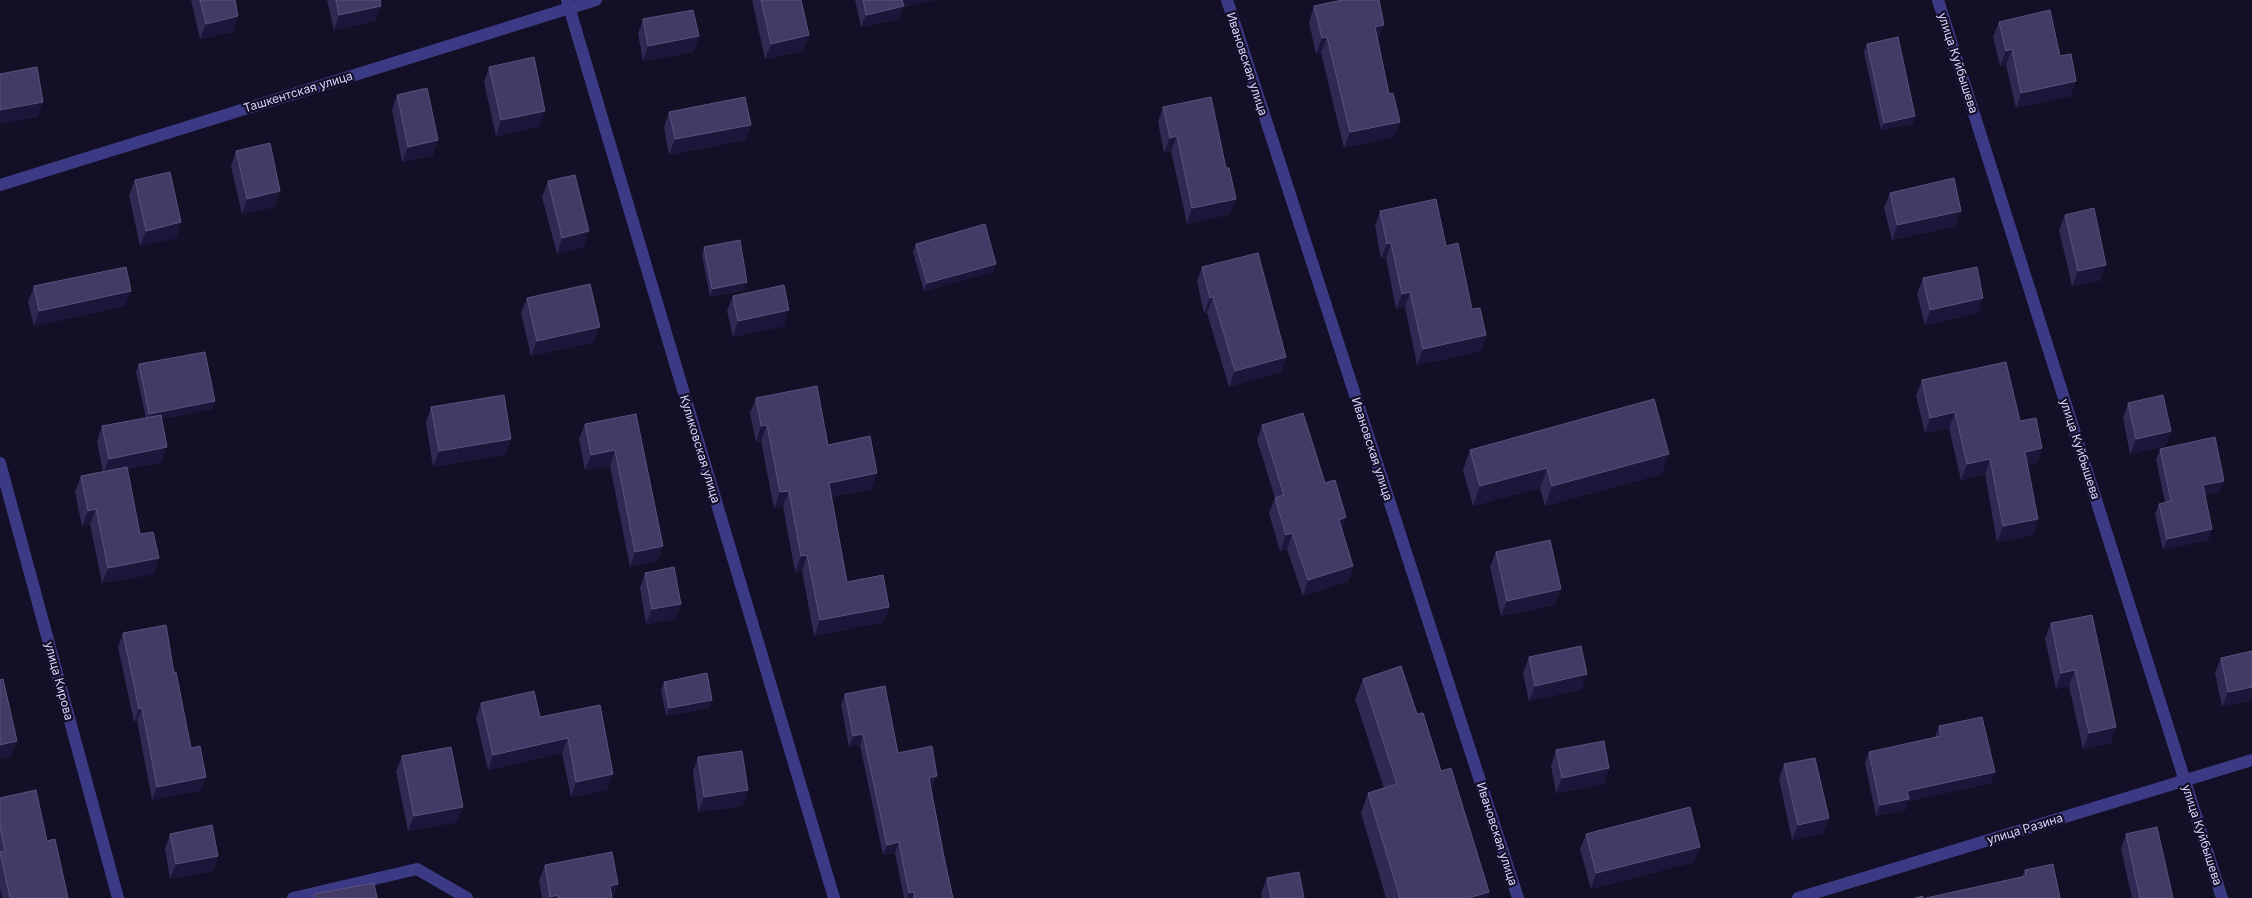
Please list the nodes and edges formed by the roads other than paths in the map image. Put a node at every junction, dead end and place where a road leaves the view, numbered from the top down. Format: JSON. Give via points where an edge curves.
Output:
{"nodes":[{"id":1,"x":596,"y":0,"type":"edge"},
{"id":2,"x":1227,"y":0,"type":"edge"},
{"id":3,"x":1938,"y":0,"type":"edge"},
{"id":4,"x":568,"y":4,"type":"edge"},
{"id":5,"x":0,"y":185,"type":"edge"},
{"id":6,"x":0,"y":463,"type":"edge"},
{"id":7,"x":2252,"y":760,"type":"edge"},
{"id":8,"x":2185,"y":780,"type":"junction"},
{"id":9,"x":118,"y":898,"type":"edge"},
{"id":10,"x":293,"y":898,"type":"edge"},
{"id":11,"x":467,"y":898,"type":"edge"},
{"id":12,"x":834,"y":898,"type":"edge"},
{"id":13,"x":1518,"y":898,"type":"edge"},
{"id":14,"x":1798,"y":898,"type":"edge"},
{"id":15,"x":2222,"y":898,"type":"edge"}],
"edges":[{"from":1,"to":4,"type":"street","name":"Ташкентская улица"},
{"from":2,"to":13,"type":"street","name":"Ивановская улица"},
{"from":3,"to":8,"type":"street","name":"улица Куйбышева"},
{"from":4,"to":5,"type":"street","name":"Ташкентская улица"},
{"from":4,"to":12,"type":"street","name":"Куликовская улица"},
{"from":6,"to":9,"type":"street","name":"улица Кирова"},
{"from":7,"to":8,"type":"street","name":"улица Разина"},
{"from":8,"to":14,"type":"street","name":"улица Разина"},
{"from":8,"to":15,"type":"street","name":"улица Куйбышева"},
{"from":10,"to":11,"type":"street","via":[[417,869]]}]}
